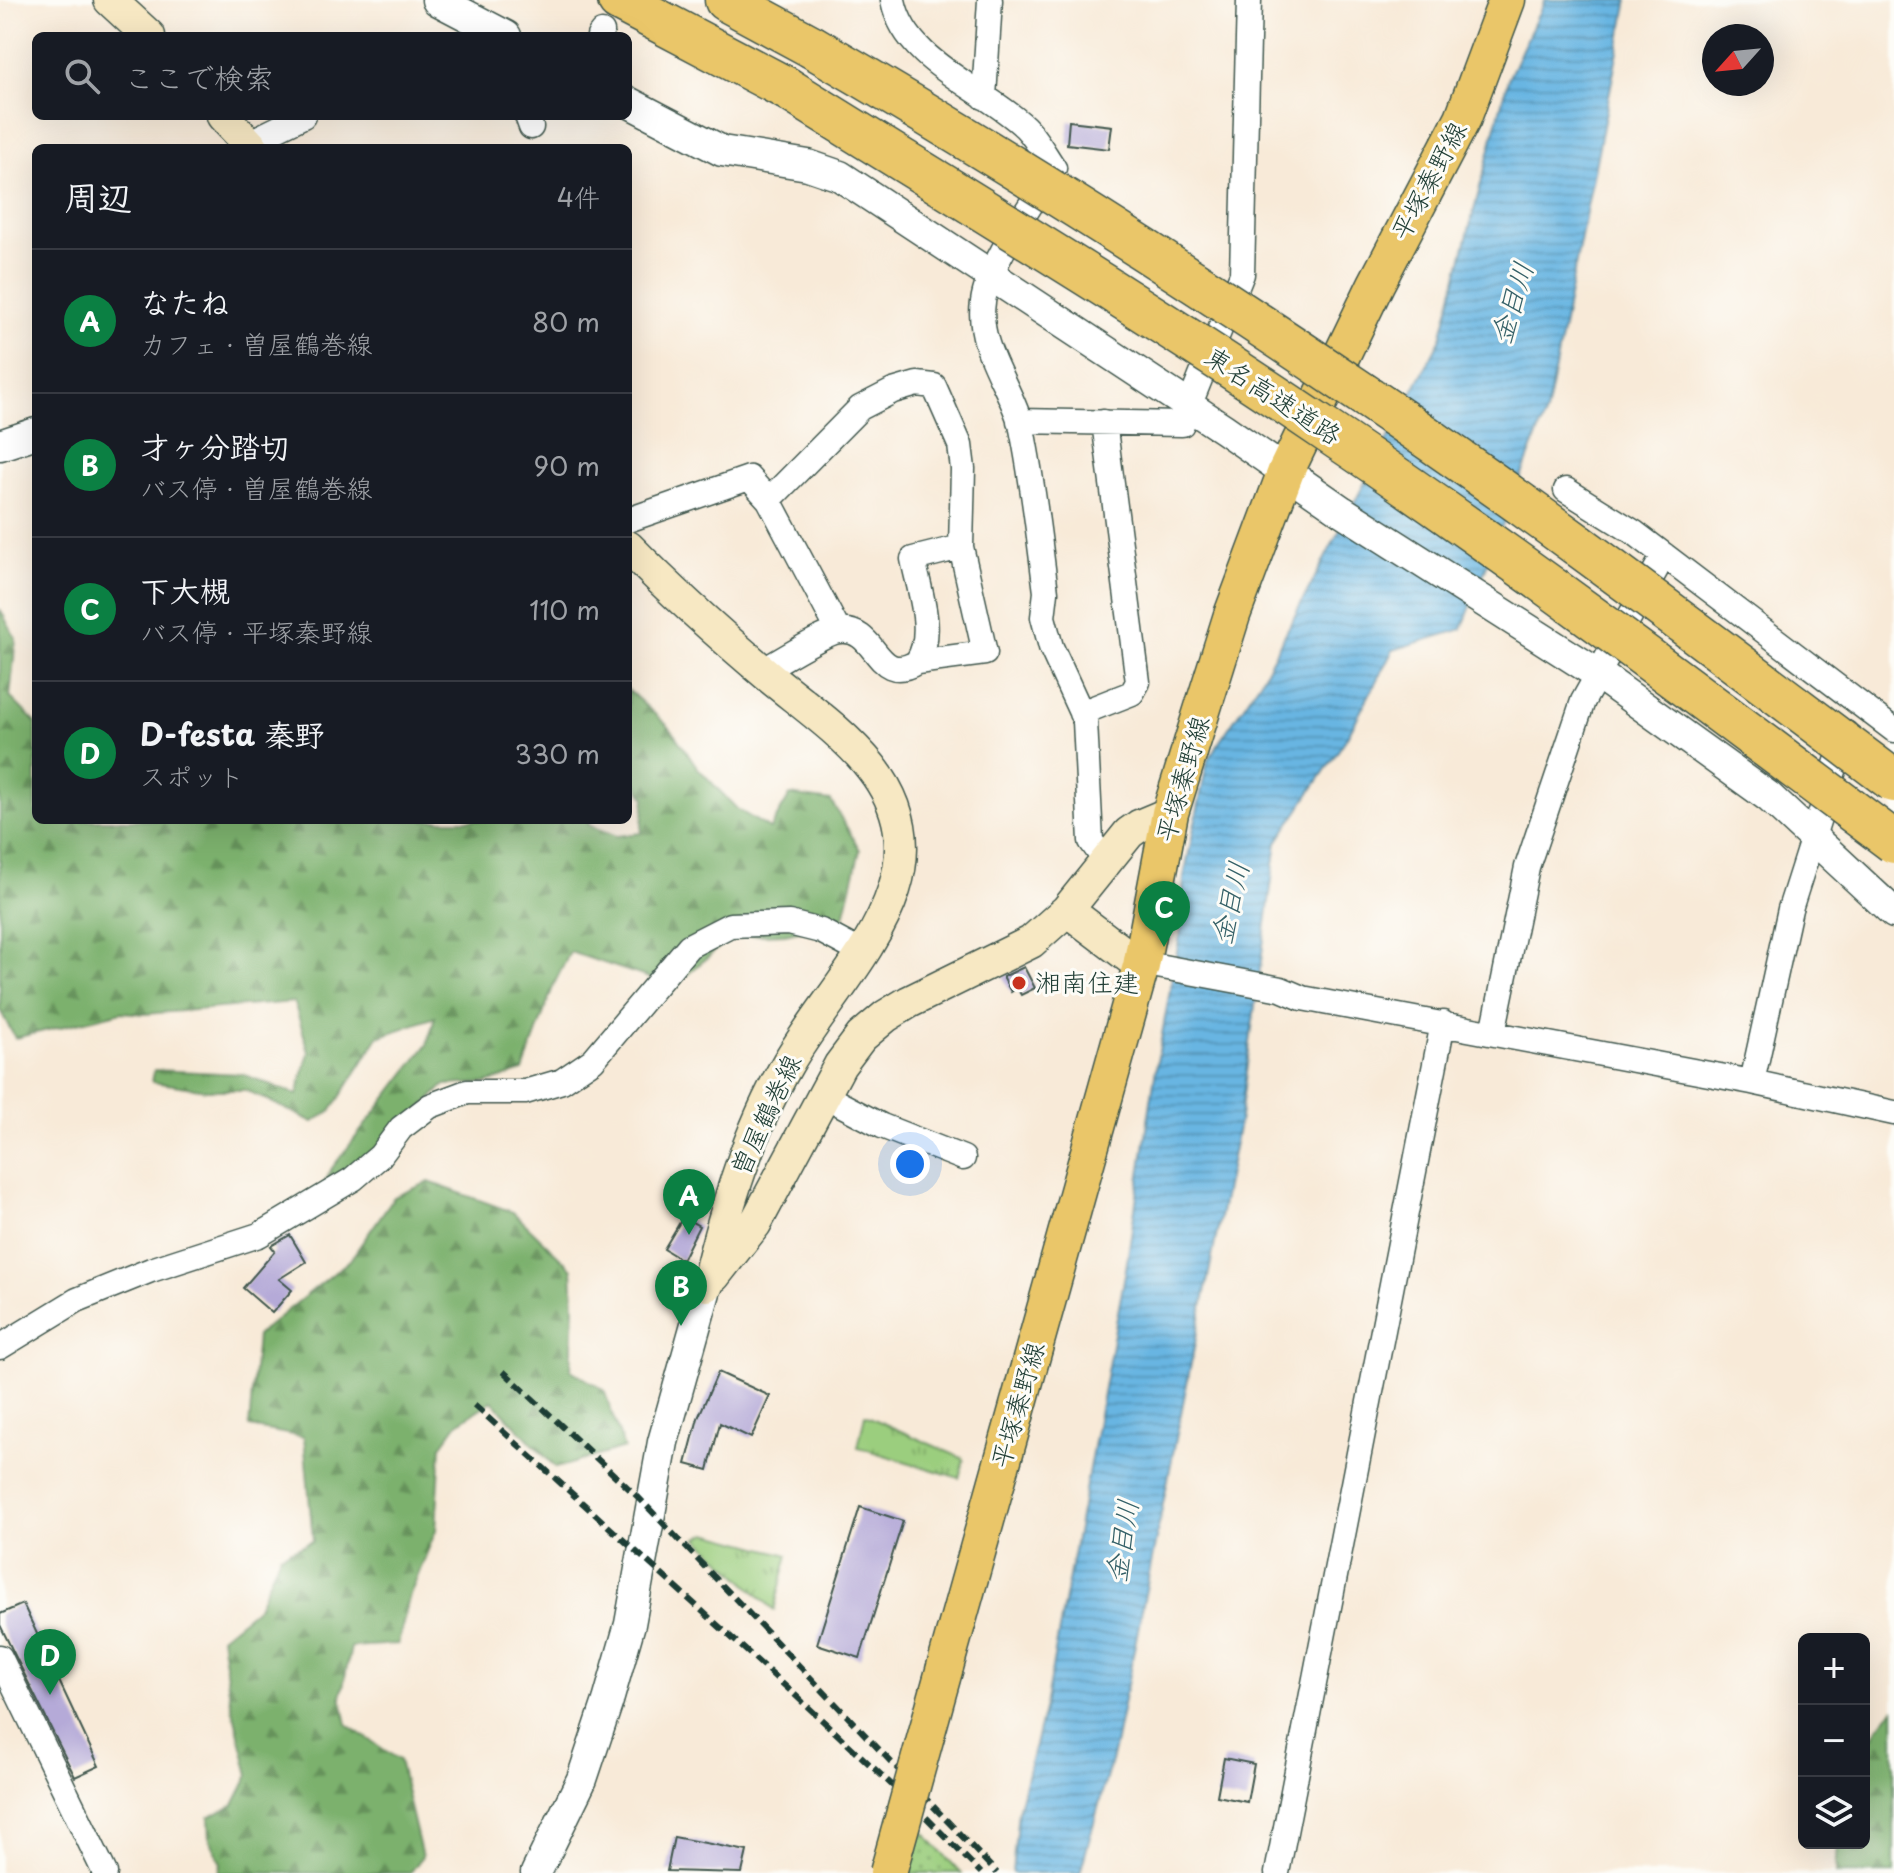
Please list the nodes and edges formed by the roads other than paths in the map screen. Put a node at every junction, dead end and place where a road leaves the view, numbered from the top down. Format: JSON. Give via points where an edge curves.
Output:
{"nodes":[{"id":1,"x":110,"y":0,"type":"edge"},
{"id":2,"x":437,"y":0,"type":"edge"},
{"id":3,"x":726,"y":0,"type":"edge"},
{"id":4,"x":893,"y":0,"type":"edge"},
{"id":5,"x":990,"y":0,"type":"edge"},
{"id":6,"x":1249,"y":0,"type":"edge"},
{"id":7,"x":1507,"y":0,"type":"edge"},
{"id":8,"x":607,"y":23,"type":"edge"},
{"id":9,"x":145,"y":32,"type":"edge"},
{"id":10,"x":498,"y":32,"type":"edge"},
{"id":11,"x":632,"y":32,"type":"edge"},
{"id":12,"x":632,"y":32,"type":"edge"},
{"id":13,"x":984,"y":97,"type":"junction"},
{"id":14,"x":632,"y":104,"type":"edge"},
{"id":15,"x":227,"y":120,"type":"edge"},
{"id":16,"x":296,"y":120,"type":"edge"},
{"id":17,"x":249,"y":144,"type":"edge"},
{"id":18,"x":254,"y":144,"type":"edge"},
{"id":19,"x":989,"y":276,"type":"junction"},
{"id":20,"x":1190,"y":406,"type":"junction"},
{"id":21,"x":1019,"y":421,"type":"junction"},
{"id":22,"x":1104,"y":422,"type":"junction"},
{"id":23,"x":32,"y":434,"type":"edge"},
{"id":24,"x":0,"y":445,"type":"edge"},
{"id":25,"x":1286,"y":471,"type":"junction"},
{"id":26,"x":1566,"y":490,"type":"dead end"},
{"id":27,"x":769,"y":500,"type":"junction"},
{"id":28,"x":632,"y":519,"type":"edge"},
{"id":29,"x":961,"y":547,"type":"junction"},
{"id":30,"x":632,"y":551,"type":"edge"},
{"id":31,"x":1664,"y":555,"type":"junction"},
{"id":32,"x":838,"y":630,"type":"junction"},
{"id":33,"x":917,"y":662,"type":"junction"},
{"id":34,"x":762,"y":671,"type":"junction"},
{"id":35,"x":1598,"y":674,"type":"junction"},
{"id":36,"x":1856,"y":703,"type":"junction"},
{"id":37,"x":1081,"y":713,"type":"junction"},
{"id":38,"x":1894,"y":730,"type":"edge"},
{"id":39,"x":1894,"y":781,"type":"edge"},
{"id":40,"x":1170,"y":813,"type":"junction"},
{"id":41,"x":1812,"y":835,"type":"junction"},
{"id":42,"x":1894,"y":842,"type":"edge"},
{"id":43,"x":1106,"y":862,"type":"junction"},
{"id":44,"x":1067,"y":910,"type":"junction"},
{"id":45,"x":1894,"y":913,"type":"edge"},
{"id":46,"x":864,"y":954,"type":"junction"},
{"id":47,"x":1146,"y":966,"type":"junction"},
{"id":48,"x":1443,"y":1023,"type":"junction"},
{"id":49,"x":1493,"y":1033,"type":"junction"},
{"id":50,"x":1752,"y":1082,"type":"junction"},
{"id":51,"x":825,"y":1096,"type":"junction"},
{"id":52,"x":1894,"y":1113,"type":"edge"},
{"id":53,"x":963,"y":1158,"type":"dead end"},
{"id":54,"x":707,"y":1285,"type":"junction"},
{"id":55,"x":0,"y":1347,"type":"edge"},
{"id":56,"x":0,"y":1657,"type":"edge"},
{"id":57,"x":105,"y":1873,"type":"edge"},
{"id":58,"x":536,"y":1873,"type":"edge"},
{"id":59,"x":888,"y":1873,"type":"edge"},
{"id":60,"x":1277,"y":1873,"type":"edge"}],
"edges":[{"from":1,"to":9,"type":"main road"},
{"from":2,"to":10,"type":"street"},
{"from":3,"to":39,"type":"highway","name":"東名高速道路","bridge":true,"via":[[1062,197],[1353,387],[1607,566]]},
{"from":4,"to":13,"type":"street","via":[[905,31],[928,57]]},
{"from":5,"to":13,"type":"street"},
{"from":6,"to":20,"type":"street","via":[[1242,274]]},
{"from":7,"to":25,"type":"main road","name":"平塚秦野線","via":[[1463,118]]},
{"from":8,"to":11,"type":"highway","name":"東名高速道路","bridge":true},
{"from":12,"to":42,"type":"highway","name":"東名高速道路","bridge":true,"via":[[786,88],[1034,240],[1327,431],[1580,608]]},
{"from":13,"to":19,"type":"street","via":[[1026,128],[1054,168]]},
{"from":14,"to":19,"type":"street","via":[[722,151],[808,165],[840,176]]},
{"from":15,"to":17,"type":"main road"},
{"from":16,"to":18,"type":"street"},
{"from":19,"to":20,"type":"street"},
{"from":19,"to":21,"type":"street","via":[[983,327]]},
{"from":20,"to":22,"type":"street","via":[[1182,424]]},
{"from":20,"to":25,"type":"street"},
{"from":21,"to":22,"type":"street"},
{"from":21,"to":37,"type":"street","via":[[1046,592],[1043,617]]},
{"from":22,"to":37,"type":"street","via":[[1138,682],[1132,693]]},
{"from":23,"to":24,"type":"street"},
{"from":25,"to":35,"type":"street"},
{"from":25,"to":40,"type":"main road","name":"平塚秦野線","via":[[1232,615]]},
{"from":26,"to":31,"type":"street"},
{"from":27,"to":28,"type":"street","via":[[749,478]]},
{"from":27,"to":29,"type":"street","via":[[860,408],[893,391],[917,384],[934,386],[960,445]]},
{"from":27,"to":32,"type":"street"},
{"from":29,"to":33,"type":"street","via":[[913,559],[925,619],[924,651]]},
{"from":29,"to":33,"type":"street","via":[[985,653]]},
{"from":30,"to":34,"type":"main road","name":"曽屋鶴巻線"},
{"from":31,"to":35,"type":"street"},
{"from":31,"to":36,"type":"street"},
{"from":32,"to":33,"type":"street","via":[[856,632],[895,669]]},
{"from":32,"to":34,"type":"street"},
{"from":34,"to":46,"type":"main road","name":"曽屋鶴巻線","via":[[844,739],[889,797],[901,857],[894,890]]},
{"from":35,"to":41,"type":"street","via":[[1769,797]]},
{"from":35,"to":49,"type":"street","via":[[1583,701],[1527,867]]},
{"from":36,"to":38,"type":"street"},
{"from":36,"to":41,"type":"street"},
{"from":37,"to":43,"type":"street","via":[[1091,841]]},
{"from":40,"to":43,"type":"main road","name":"曽屋鶴巻線","via":[[1129,833]]},
{"from":40,"to":47,"type":"main road","name":"平塚秦野線"},
{"from":41,"to":45,"type":"street"},
{"from":41,"to":50,"type":"street"},
{"from":43,"to":44,"type":"main road","name":"曽屋鶴巻線"},
{"from":44,"to":47,"type":"main road"},
{"from":44,"to":51,"type":"main road","name":"曽屋鶴巻線","via":[[1031,942],[886,1016],[861,1037]]},
{"from":46,"to":54,"type":"main road","name":"曽屋鶴巻線","via":[[788,1063],[760,1119],[730,1192]]},
{"from":46,"to":55,"type":"street","via":[[821,931],[789,923],[730,925],[689,946],[593,1060],[562,1081],[525,1092],[467,1092],[430,1106],[353,1179],[259,1235],[77,1300]]},
{"from":47,"to":48,"type":"street"},
{"from":47,"to":59,"type":"main road","name":"平塚秦野線","bridge":true},
{"from":48,"to":49,"type":"street"},
{"from":48,"to":60,"type":"street"},
{"from":49,"to":50,"type":"street"},
{"from":50,"to":52,"type":"street"},
{"from":51,"to":53,"type":"street","via":[[882,1126]]},
{"from":51,"to":54,"type":"main road","name":"曽屋鶴巻線","via":[[755,1224]]},
{"from":54,"to":58,"type":"street","via":[[663,1442],[630,1624],[612,1688],[582,1779]]},
{"from":56,"to":57,"type":"street"}]}
